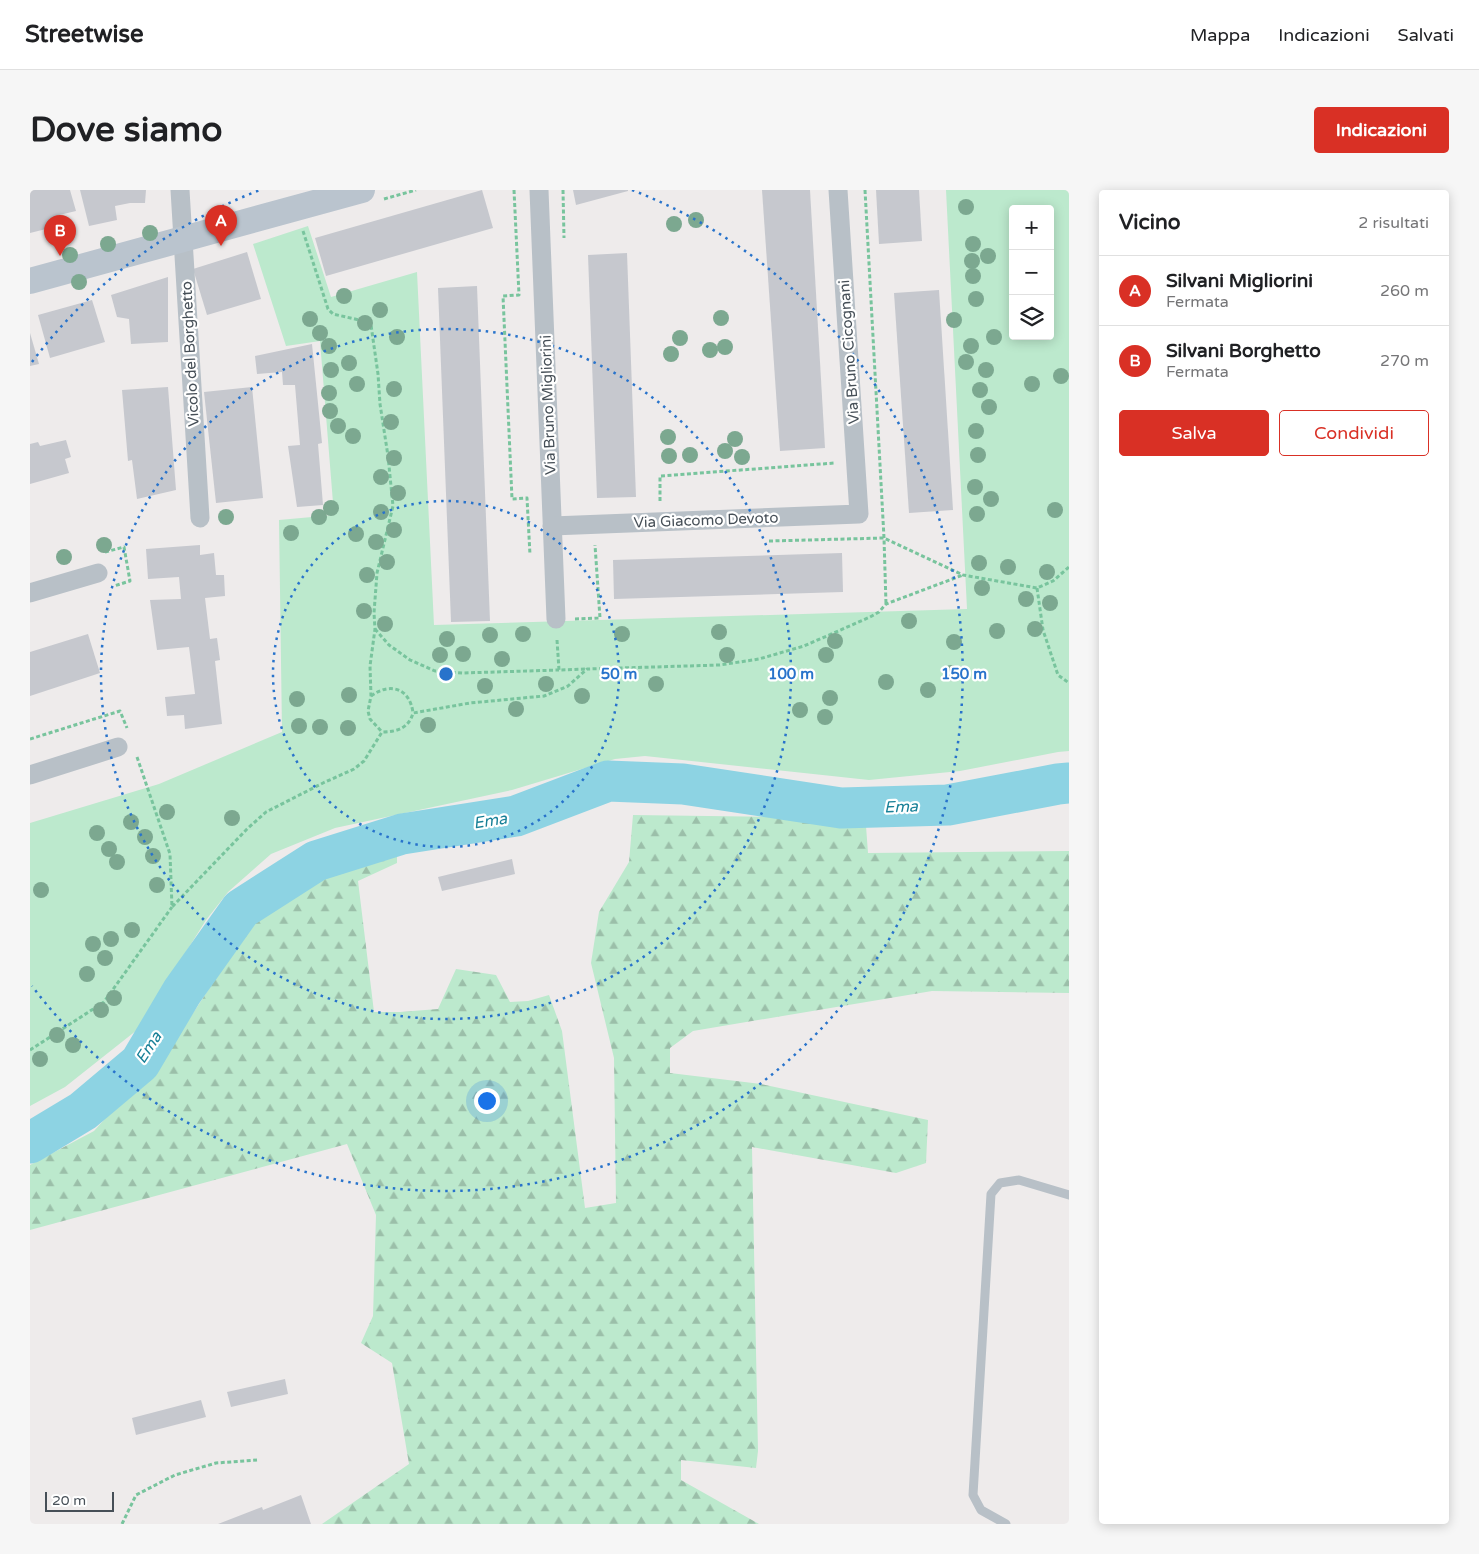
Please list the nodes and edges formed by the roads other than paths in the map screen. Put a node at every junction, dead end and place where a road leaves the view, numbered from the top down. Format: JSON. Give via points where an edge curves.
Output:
{"nodes":[{"id":1,"x":180,"y":190,"type":"edge"},
{"id":2,"x":539,"y":190,"type":"edge"},
{"id":3,"x":838,"y":190,"type":"edge"},
{"id":4,"x":354,"y":191,"type":"edge"},
{"id":5,"x":183,"y":238,"type":"junction"},
{"id":6,"x":30,"y":281,"type":"edge"},
{"id":7,"x":859,"y":514,"type":"joint"},
{"id":8,"x":200,"y":518,"type":"dead end"},
{"id":9,"x":552,"y":526,"type":"junction"},
{"id":10,"x":98,"y":573,"type":"dead end"},
{"id":11,"x":30,"y":593,"type":"edge"},
{"id":12,"x":556,"y":619,"type":"road end"},
{"id":13,"x":125,"y":745,"type":"road end"},
{"id":14,"x":30,"y":775,"type":"edge"},
{"id":15,"x":1069,"y":1196,"type":"edge"},
{"id":16,"x":1006,"y":1524,"type":"edge"}],
"edges":[{"from":1,"to":5,"type":"street","name":"Vicolo del Borghetto"},
{"from":2,"to":9,"type":"street","name":"Via Bruno Migliorini"},
{"from":3,"to":7,"type":"street","name":"Via Bruno Cicognani"},
{"from":4,"to":5,"type":"main road"},
{"from":5,"to":6,"type":"main road"},
{"from":5,"to":8,"type":"street","name":"Vicolo del Borghetto"},
{"from":7,"to":9,"type":"street","name":"Via Giacomo Devoto"},
{"from":9,"to":12,"type":"street","name":"Via Bruno Migliorini"},
{"from":10,"to":11,"type":"street"},
{"from":13,"to":14,"type":"street"},
{"from":15,"to":16,"type":"lane","via":[[1019,1180],[1000,1183],[991,1194],[972,1496],[981,1510]]}]}
